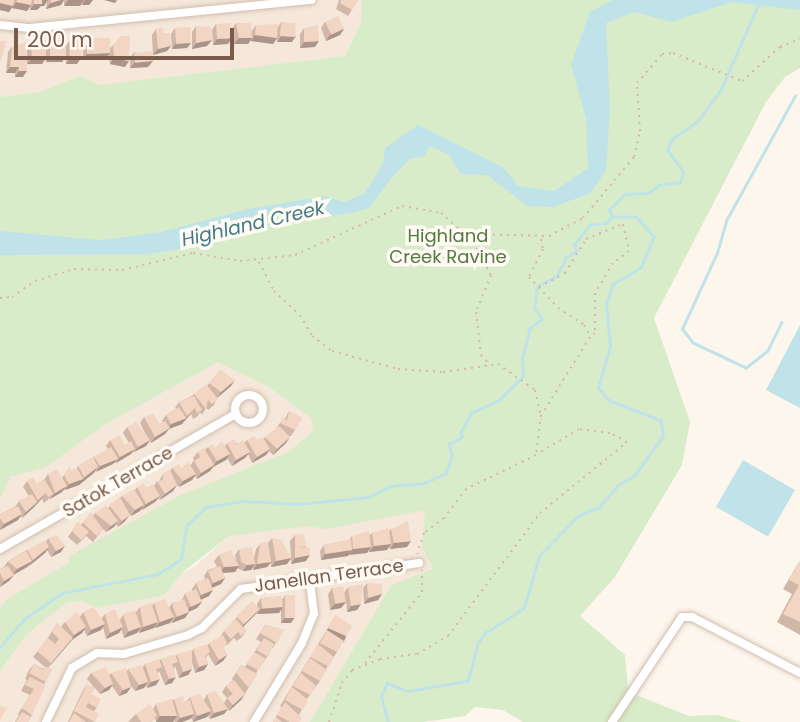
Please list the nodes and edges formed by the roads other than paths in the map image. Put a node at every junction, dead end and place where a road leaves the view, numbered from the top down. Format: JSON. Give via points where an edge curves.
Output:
{"nodes":[{"id":1,"x":312,"y":0,"type":"edge"},
{"id":2,"x":0,"y":25,"type":"edge"},
{"id":3,"x":236,"y":414,"type":"dead end"},
{"id":4,"x":0,"y":550,"type":"edge"},
{"id":5,"x":419,"y":563,"type":"road end"},
{"id":6,"x":310,"y":579,"type":"junction"},
{"id":7,"x":800,"y":673,"type":"edge"},
{"id":8,"x":46,"y":722,"type":"edge"},
{"id":9,"x":254,"y":722,"type":"edge"},
{"id":10,"x":612,"y":722,"type":"edge"}],
"edges":[{"from":1,"to":2,"type":"street","via":[[30,28]]},
{"from":3,"to":4,"type":"street","name":"Satok Terrace"},
{"from":5,"to":6,"type":"street","name":"Janellan Terrace"},
{"from":6,"to":8,"type":"street","name":"Janellan Terrace","via":[[241,589],[202,628],[188,635],[124,654],[97,653],[85,659],[72,668]]},
{"from":6,"to":9,"type":"street","via":[[314,614]]},
{"from":7,"to":10,"type":"street","via":[[692,617],[682,617]]}]}
